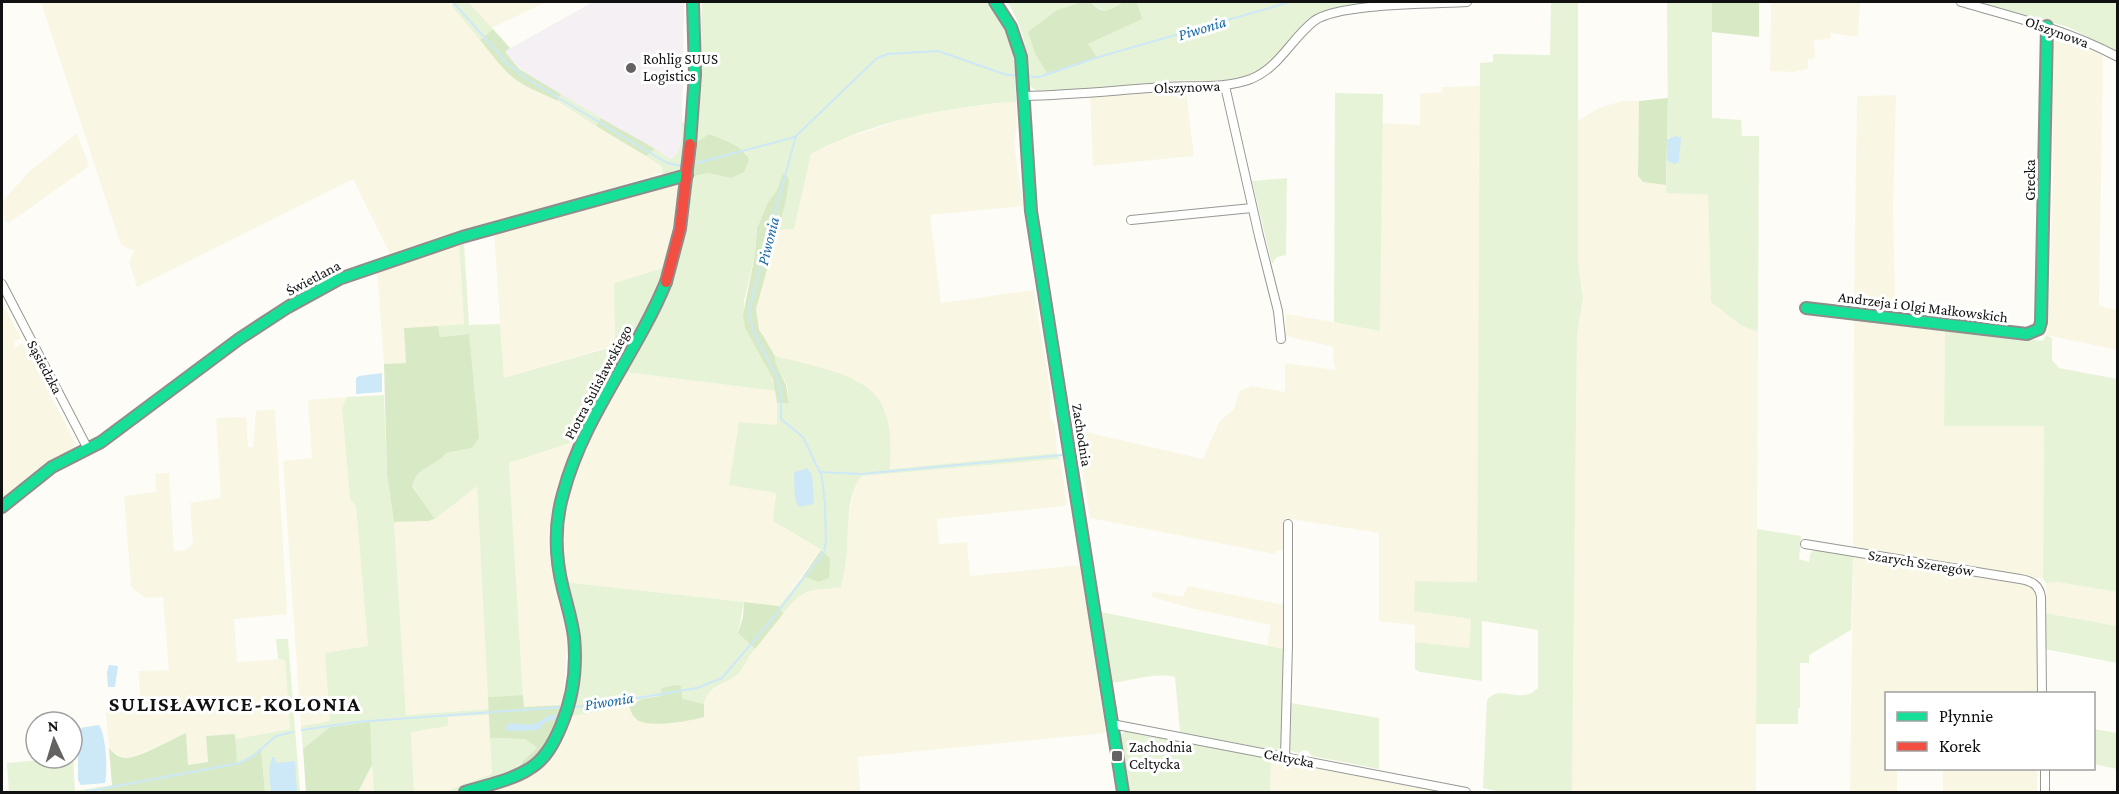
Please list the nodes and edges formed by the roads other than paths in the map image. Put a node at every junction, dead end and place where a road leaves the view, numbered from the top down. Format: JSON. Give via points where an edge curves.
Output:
{"nodes":[{"id":1,"x":693,"y":2,"type":"edge"},
{"id":2,"x":994,"y":2,"type":"edge"},
{"id":3,"x":1467,"y":2,"type":"edge"},
{"id":4,"x":1961,"y":2,"type":"edge"},
{"id":5,"x":2047,"y":26,"type":"junction"},
{"id":6,"x":2118,"y":57,"type":"edge"},
{"id":7,"x":1225,"y":86,"type":"junction"},
{"id":8,"x":1024,"y":96,"type":"junction"},
{"id":9,"x":687,"y":175,"type":"junction"},
{"id":10,"x":1252,"y":208,"type":"junction"},
{"id":11,"x":1131,"y":220,"type":"dead end"},
{"id":12,"x":2,"y":284,"type":"edge"},
{"id":13,"x":1806,"y":308,"type":"dead end"},
{"id":14,"x":2036,"y":332,"type":"joint"},
{"id":15,"x":1281,"y":339,"type":"dead end"},
{"id":16,"x":88,"y":449,"type":"junction"},
{"id":17,"x":2,"y":507,"type":"edge"},
{"id":18,"x":1288,"y":524,"type":"dead end"},
{"id":19,"x":1804,"y":544,"type":"dead end"},
{"id":20,"x":2042,"y":692,"type":"edge"},
{"id":21,"x":1112,"y":724,"type":"junction"},
{"id":22,"x":1285,"y":757,"type":"junction"},
{"id":23,"x":2044,"y":770,"type":"edge"},
{"id":24,"x":465,"y":792,"type":"edge"},
{"id":25,"x":1123,"y":792,"type":"edge"},
{"id":26,"x":1466,"y":792,"type":"edge"},
{"id":27,"x":2045,"y":792,"type":"edge"}],
"edges":[{"from":1,"to":9,"type":"street","name":"Piotra Sulisławskiego","via":[[695,82]]},
{"from":2,"to":8,"type":"street","name":"Zachodnia","via":[[1005,15],[1017,42]]},
{"from":3,"to":7,"type":"street","name":"Olszynowa","via":[[1330,13],[1313,22],[1281,59],[1262,74]]},
{"from":4,"to":5,"type":"street","name":"Olszynowa"},
{"from":5,"to":6,"type":"street","name":"Olszynowa"},
{"from":5,"to":14,"type":"street","name":"Grecka","via":[[2044,270],[2041,322]]},
{"from":7,"to":8,"type":"street","name":"Olszynowa"},
{"from":7,"to":10,"type":"street"},
{"from":8,"to":21,"type":"street","name":"Zachodnia","via":[[1036,243]]},
{"from":9,"to":16,"type":"street","name":"Świetlana","via":[[462,237],[339,279],[239,339]]},
{"from":9,"to":24,"type":"street","name":"Piotra Sulisławskiego","via":[[679,234],[666,281],[583,438],[561,502],[557,551],[575,654],[573,684],[564,718],[546,754],[531,769],[512,779]]},
{"from":10,"to":11,"type":"street"},
{"from":10,"to":15,"type":"street","via":[[1278,311]]},
{"from":12,"to":16,"type":"street","name":"Sąsiedzka"},
{"from":13,"to":14,"type":"street","name":"Andrzeja i Olgi Małkowskich","via":[[2019,334]]},
{"from":16,"to":17,"type":"street","name":"Świetlana","via":[[52,468]]},
{"from":18,"to":22,"type":"street"},
{"from":19,"to":20,"type":"street","name":"Szarych Szeregów","via":[[2037,585],[2042,602]]},
{"from":21,"to":22,"type":"street","name":"Celtycka"},
{"from":21,"to":25,"type":"street","name":"Zachodnia"},
{"from":22,"to":26,"type":"street","name":"Celtycka"},
{"from":23,"to":27,"type":"street"}]}
